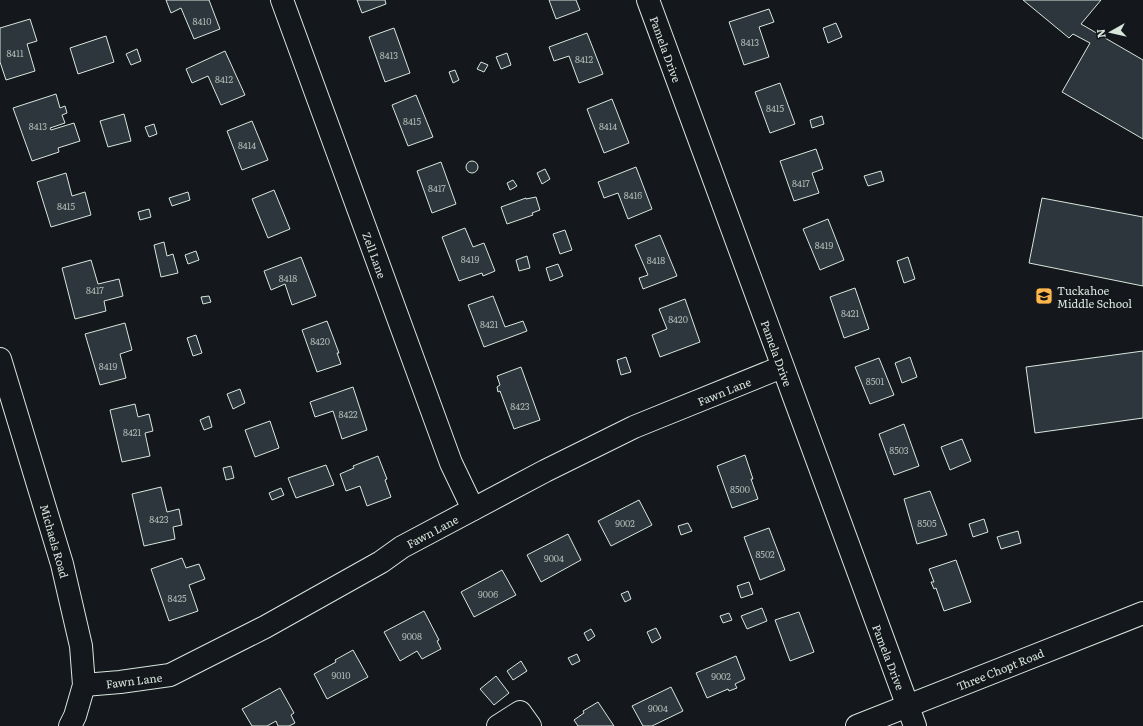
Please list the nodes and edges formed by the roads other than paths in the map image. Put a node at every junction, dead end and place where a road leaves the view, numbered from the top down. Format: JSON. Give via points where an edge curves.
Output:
{"nodes":[{"id":1,"x":282,"y":0,"type":"edge"},
{"id":2,"x":648,"y":0,"type":"edge"},
{"id":3,"x":0,"y":359,"type":"edge"},
{"id":4,"x":782,"y":367,"type":"junction"},
{"id":5,"x":473,"y":509,"type":"junction"},
{"id":6,"x":1143,"y":612,"type":"edge"},
{"id":7,"x":84,"y":685,"type":"junction"},
{"id":8,"x":911,"y":716,"type":"edge"},
{"id":9,"x":70,"y":726,"type":"edge"},
{"id":10,"x":498,"y":726,"type":"edge"},
{"id":11,"x":530,"y":726,"type":"edge"},
{"id":12,"x":857,"y":726,"type":"edge"}],
"edges":[{"from":1,"to":5,"type":"street","name":"Zell Lane","via":[[449,455]]},
{"from":2,"to":4,"type":"street","name":"Pamela Drive"},
{"from":3,"to":7,"type":"street","name":"Michaels Road","via":[[62,564],[81,646]]},
{"from":4,"to":5,"type":"street","name":"Fawn Lane","via":[[634,427]]},
{"from":4,"to":8,"type":"street","name":"Pamela Drive"},
{"from":5,"to":7,"type":"street","name":"Fawn Lane","via":[[265,627],[170,675]]},
{"from":6,"to":8,"type":"street","name":"Three Chopt Road"},
{"from":7,"to":9,"type":"street","name":"Michaels Road"},
{"from":8,"to":12,"type":"street","name":"Three Chopt Road"},
{"from":10,"to":11,"type":"street","via":[[520,712]]}]}
